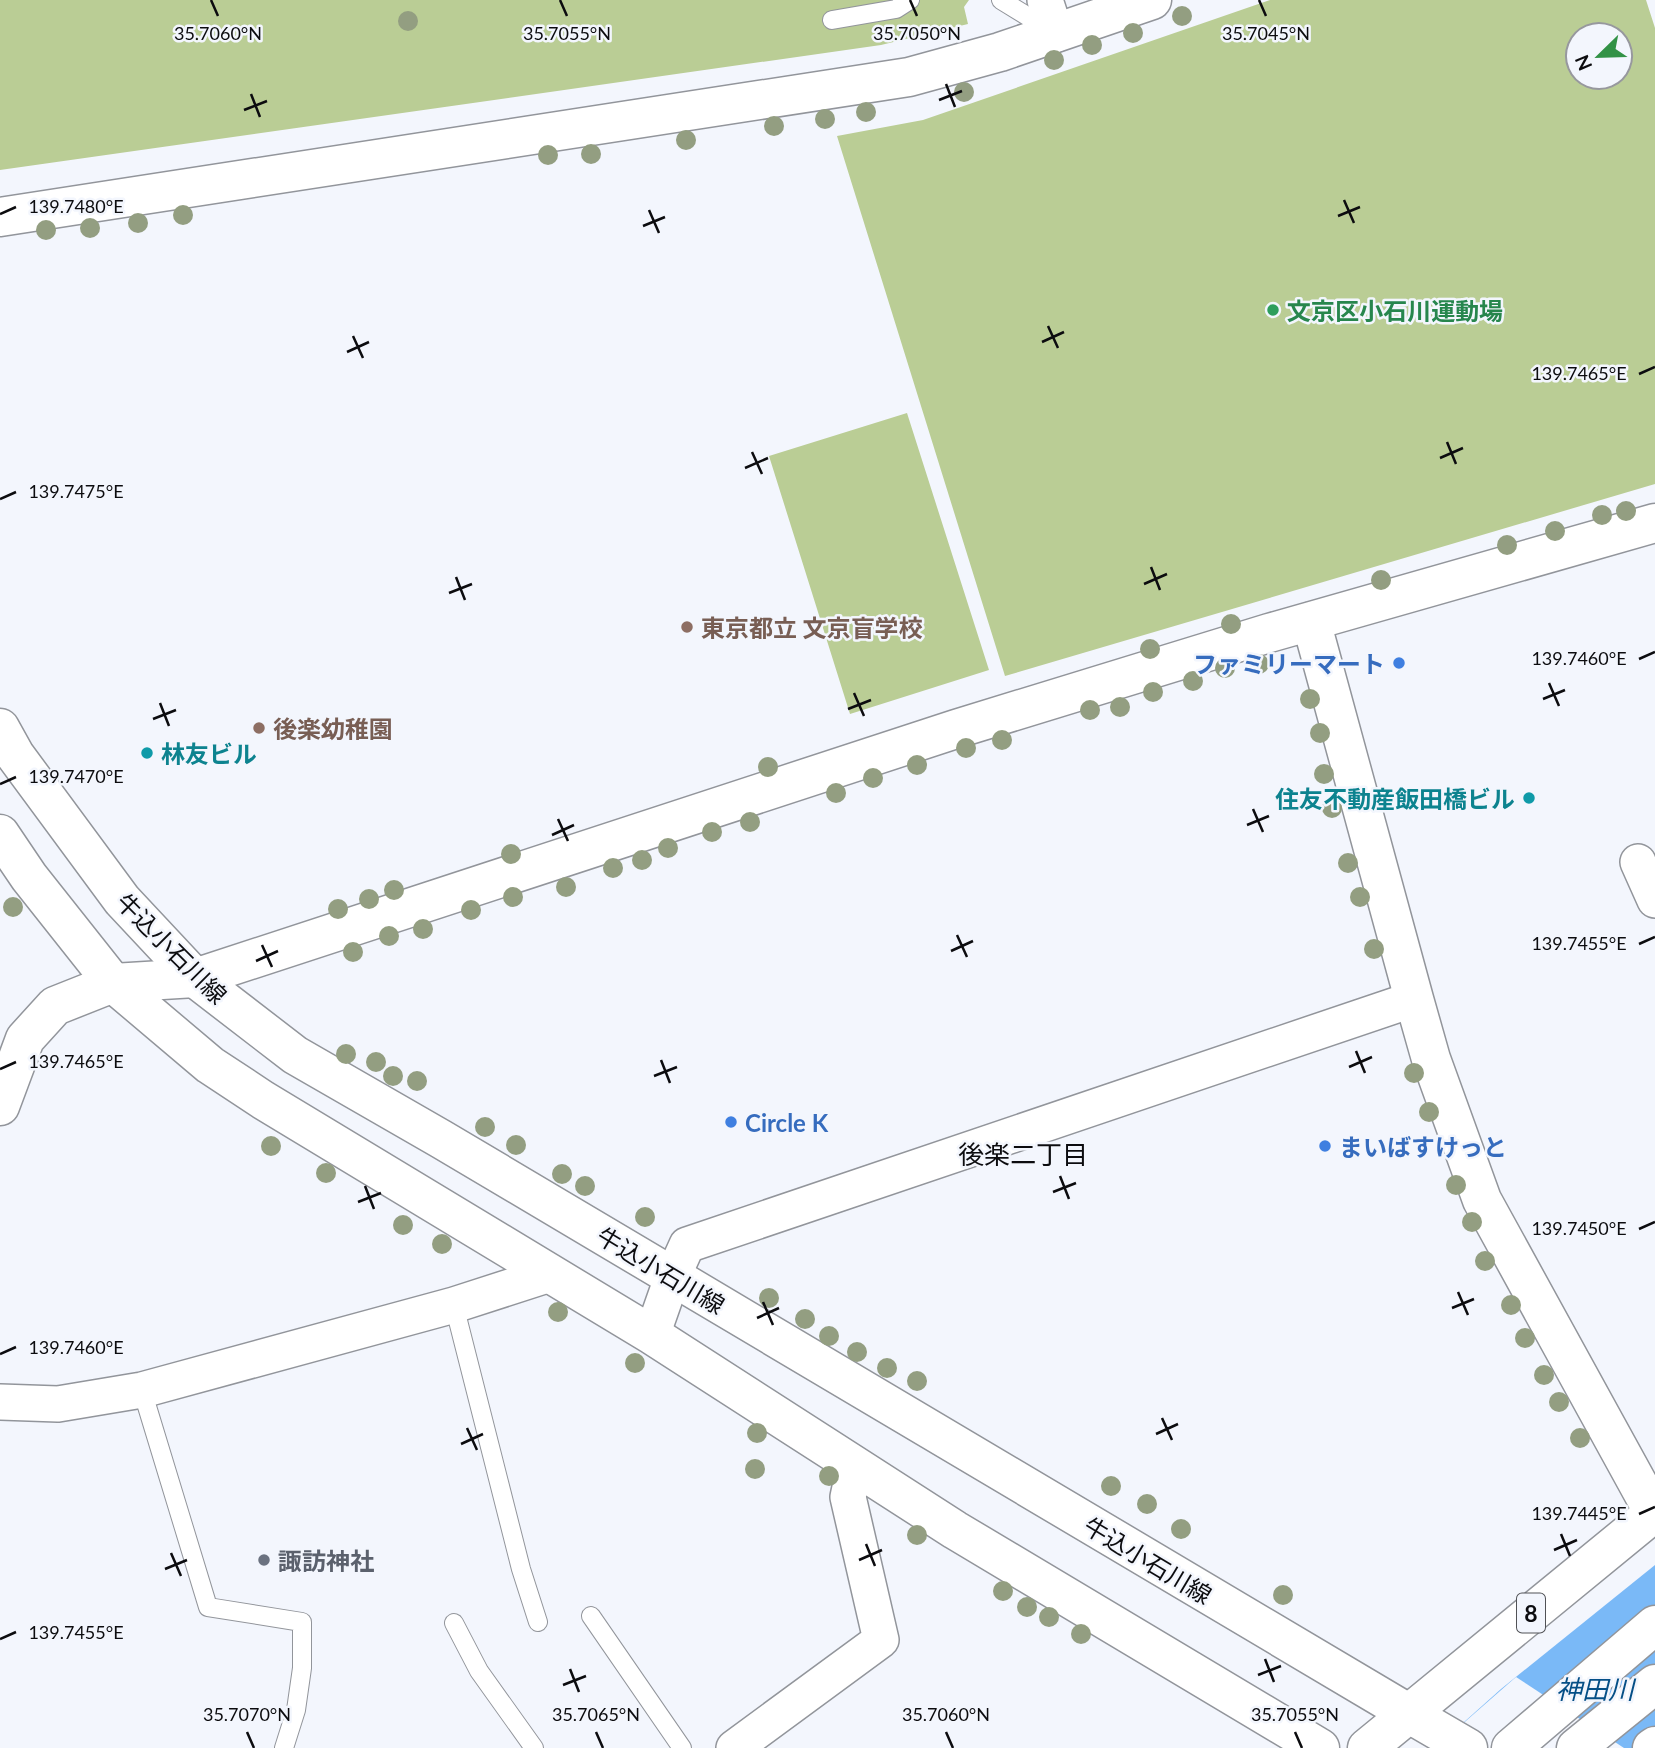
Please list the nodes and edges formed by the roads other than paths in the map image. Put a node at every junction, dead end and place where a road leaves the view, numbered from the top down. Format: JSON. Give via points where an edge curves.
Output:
{"nodes":[{"id":1,"x":910,"y":0,"type":"edge"},
{"id":2,"x":1001,"y":0,"type":"edge"},
{"id":3,"x":1152,"y":0,"type":"edge"},
{"id":4,"x":1050,"y":17,"type":"edge"},
{"id":5,"x":832,"y":20,"type":"dead end"},
{"id":6,"x":0,"y":217,"type":"edge"},
{"id":7,"x":1655,"y":523,"type":"edge"},
{"id":8,"x":1311,"y":621,"type":"junction"},
{"id":9,"x":0,"y":728,"type":"edge"},
{"id":10,"x":0,"y":834,"type":"edge"},
{"id":11,"x":1638,"y":862,"type":"dead end"},
{"id":12,"x":1655,"y":900,"type":"edge"},
{"id":13,"x":195,"y":978,"type":"junction"},
{"id":14,"x":113,"y":983,"type":"junction"},
{"id":15,"x":1414,"y":999,"type":"junction"},
{"id":16,"x":0,"y":1106,"type":"edge"},
{"id":17,"x":550,"y":1274,"type":"junction"},
{"id":18,"x":672,"y":1278,"type":"junction"},
{"id":19,"x":454,"y":1305,"type":"junction"},
{"id":20,"x":652,"y":1335,"type":"junction"},
{"id":21,"x":142,"y":1390,"type":"junction"},
{"id":22,"x":0,"y":1402,"type":"edge"},
{"id":23,"x":859,"y":1469,"type":"junction"},
{"id":24,"x":1655,"y":1513,"type":"edge"},
{"id":25,"x":591,"y":1616,"type":"dead end"},
{"id":26,"x":538,"y":1622,"type":"dead end"},
{"id":27,"x":454,"y":1623,"type":"dead end"},
{"id":28,"x":1655,"y":1625,"type":"edge"},
{"id":29,"x":1655,"y":1684,"type":"edge"},
{"id":30,"x":1408,"y":1713,"type":"junction"},
{"id":31,"x":1455,"y":1740,"type":"edge"},
{"id":32,"x":284,"y":1748,"type":"edge"},
{"id":33,"x":534,"y":1748,"type":"edge"},
{"id":34,"x":682,"y":1748,"type":"edge"},
{"id":35,"x":734,"y":1748,"type":"edge"},
{"id":36,"x":1320,"y":1748,"type":"edge"},
{"id":37,"x":1367,"y":1748,"type":"edge"},
{"id":38,"x":1511,"y":1748,"type":"edge"},
{"id":39,"x":1576,"y":1748,"type":"edge"}],
"edges":[{"from":1,"to":5,"type":"lane","via":[[896,9]]},
{"from":2,"to":4,"type":"lane"},
{"from":3,"to":4,"type":"main road"},
{"from":4,"to":6,"type":"main road","via":[[909,77]]},
{"from":7,"to":8,"type":"main road"},
{"from":8,"to":13,"type":"main road","via":[[930,738]]},
{"from":8,"to":15,"type":"main road"},
{"from":9,"to":13,"type":"main road","name":"牛込小石川線","via":[[122,900]]},
{"from":10,"to":14,"type":"main road"},
{"from":11,"to":12,"type":"street"},
{"from":13,"to":14,"type":"main road"},
{"from":13,"to":18,"type":"main road","name":"牛込小石川線","via":[[324,1073]]},
{"from":14,"to":16,"type":"main road","via":[[55,1006],[25,1039]]},
{"from":14,"to":17,"type":"main road","via":[[211,1065],[253,1093]]},
{"from":15,"to":18,"type":"street","via":[[687,1245]]},
{"from":15,"to":24,"type":"main road","via":[[1482,1200]]},
{"from":17,"to":19,"type":"street"},
{"from":17,"to":20,"type":"main road"},
{"from":18,"to":20,"type":"street"},
{"from":18,"to":30,"type":"main road","name":"牛込小石川線"},
{"from":19,"to":21,"type":"street"},
{"from":19,"to":26,"type":"lane"},
{"from":20,"to":23,"type":"main road"},
{"from":21,"to":22,"type":"street","via":[[58,1404]]},
{"from":21,"to":32,"type":"lane","via":[[208,1607],[302,1622],[296,1710]]},
{"from":23,"to":35,"type":"street","via":[[848,1497],[881,1640]]},
{"from":23,"to":36,"type":"main road"},
{"from":24,"to":30,"type":"main road","number":"8"},
{"from":25,"to":34,"type":"lane"},
{"from":27,"to":33,"type":"lane","via":[[479,1671]]},
{"from":28,"to":38,"type":"main road"},
{"from":29,"to":39,"type":"main road"},
{"from":30,"to":31,"type":"main road","name":"牛込小石川線"},
{"from":30,"to":37,"type":"main road","number":"8"}]}
